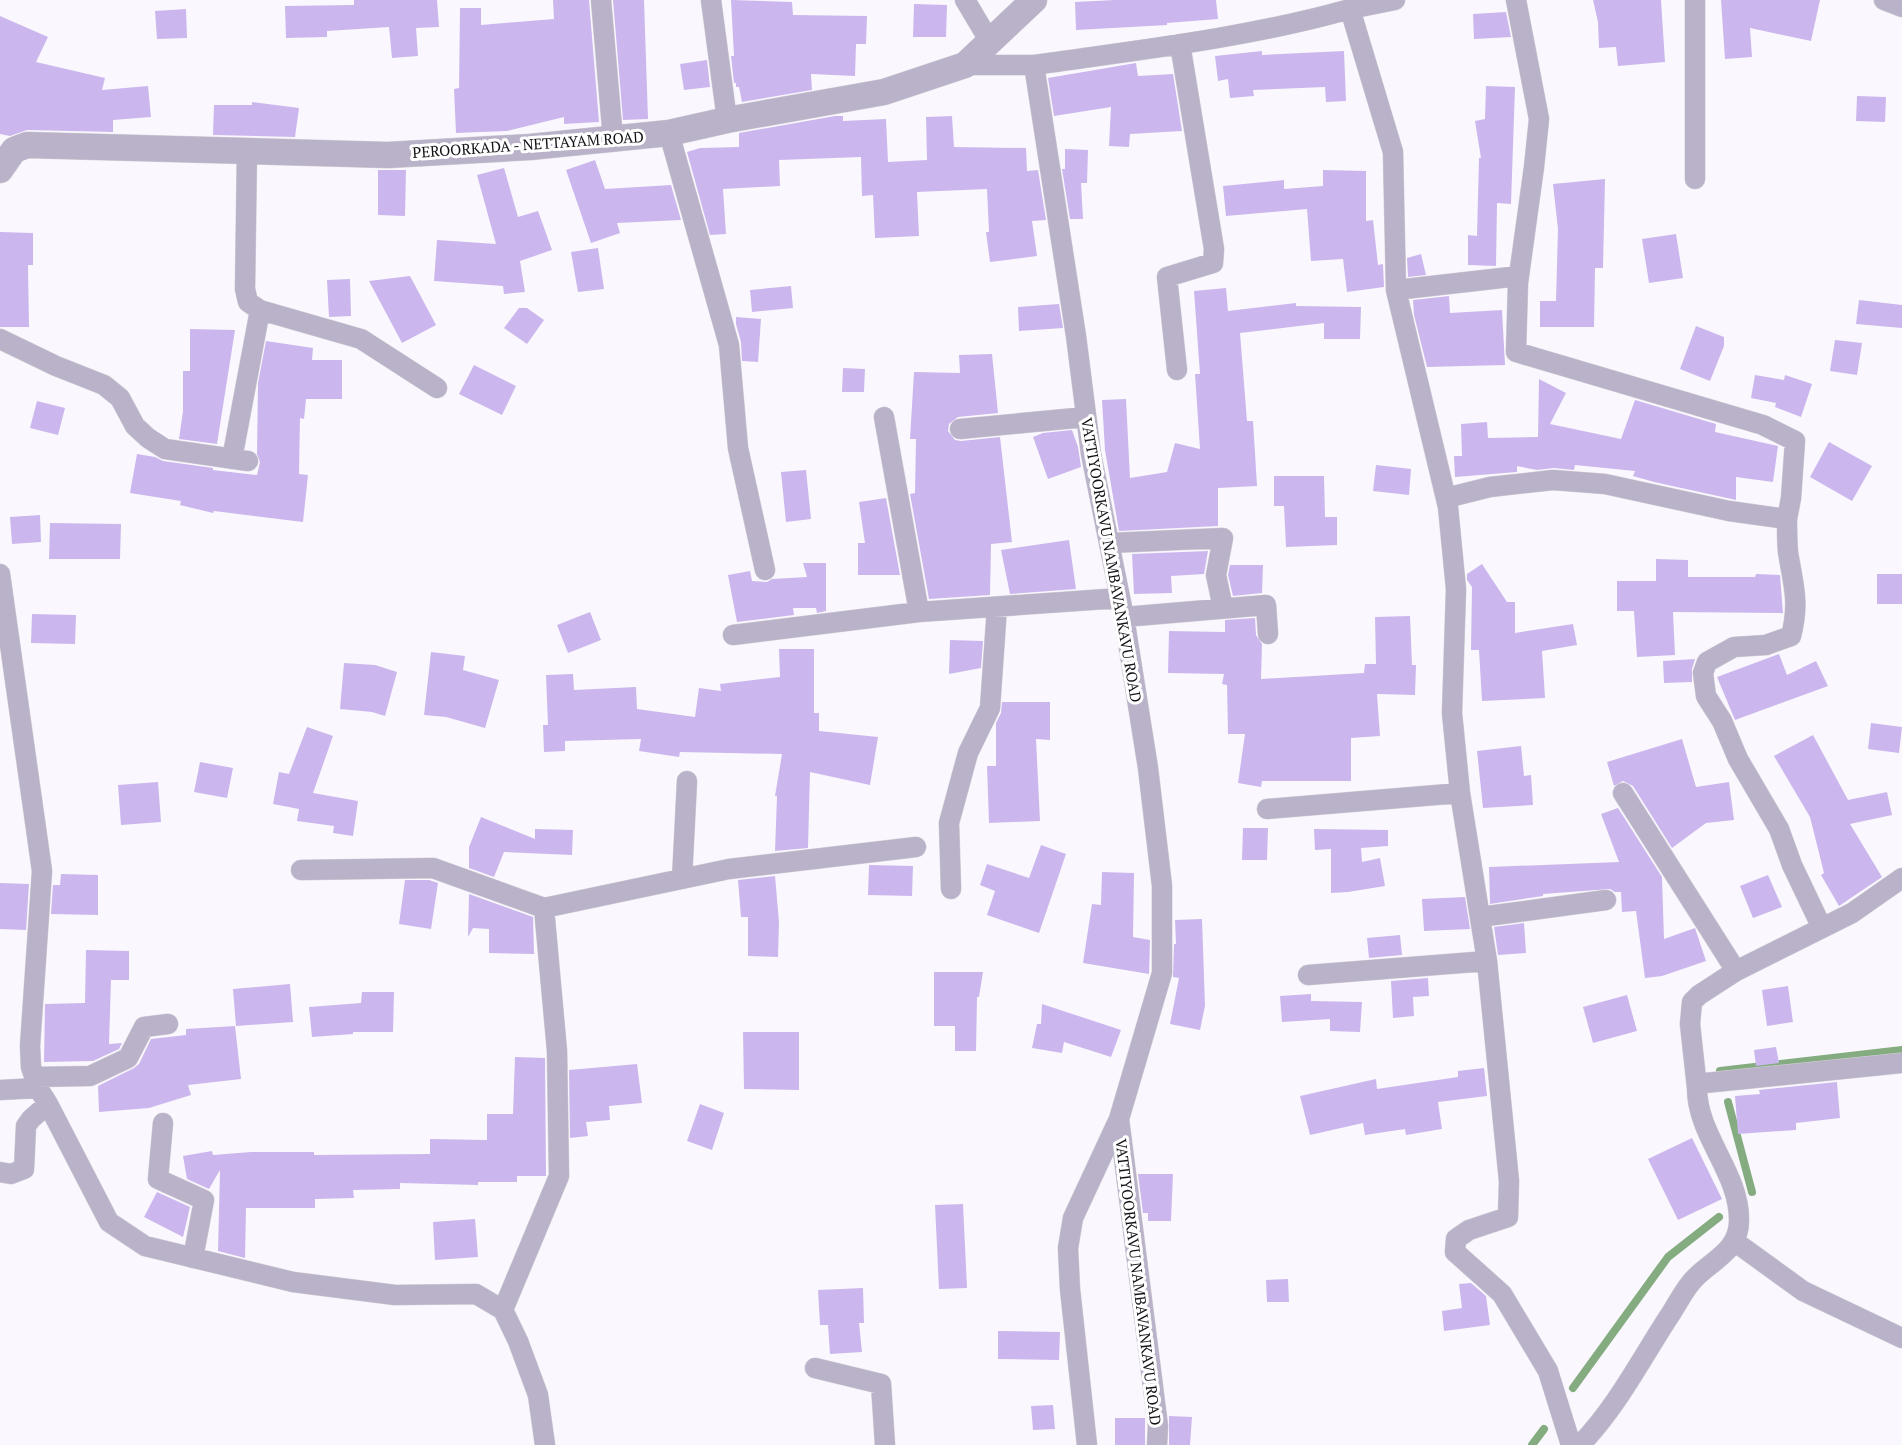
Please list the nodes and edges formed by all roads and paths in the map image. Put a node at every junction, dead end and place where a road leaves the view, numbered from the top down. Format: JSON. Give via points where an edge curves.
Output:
{"nodes":[{"id":1,"x":601,"y":0,"type":"edge"},
{"id":2,"x":711,"y":0,"type":"edge"},
{"id":3,"x":965,"y":0,"type":"edge"},
{"id":4,"x":1034,"y":0,"type":"edge"},
{"id":5,"x":1395,"y":0,"type":"edge"},
{"id":6,"x":1516,"y":0,"type":"edge"},
{"id":7,"x":1695,"y":0,"type":"edge"},
{"id":8,"x":1884,"y":0,"type":"edge"},
{"id":9,"x":1344,"y":7,"type":"edge"},
{"id":10,"x":1902,"y":7,"type":"edge"},
{"id":11,"x":990,"y":42,"type":"junction"},
{"id":12,"x":1180,"y":44,"type":"junction"},
{"id":13,"x":964,"y":65,"type":"junction"},
{"id":14,"x":1034,"y":65,"type":"junction"},
{"id":15,"x":728,"y":120,"type":"junction"},
{"id":16,"x":669,"y":133,"type":"junction"},
{"id":17,"x":613,"y":139,"type":"junction"},
{"id":18,"x":247,"y":150,"type":"junction"},
{"id":19,"x":0,"y":170,"type":"edge"},
{"id":20,"x":1695,"y":179,"type":"dead end"},
{"id":21,"x":1519,"y":276,"type":"junction"},
{"id":22,"x":1396,"y":290,"type":"junction"},
{"id":23,"x":260,"y":310,"type":"junction"},
{"id":24,"x":0,"y":339,"type":"edge"},
{"id":25,"x":1177,"y":370,"type":"dead end"},
{"id":26,"x":437,"y":388,"type":"dead end"},
{"id":27,"x":884,"y":417,"type":"dead end"},
{"id":28,"x":1086,"y":417,"type":"junction"},
{"id":29,"x":960,"y":429,"type":"dead end"},
{"id":30,"x":1446,"y":498,"type":"junction"},
{"id":31,"x":1787,"y":519,"type":"junction"},
{"id":32,"x":1109,"y":543,"type":"junction"},
{"id":33,"x":765,"y":570,"type":"dead end"},
{"id":34,"x":0,"y":574,"type":"edge"},
{"id":35,"x":997,"y":607,"type":"junction"},
{"id":36,"x":1122,"y":608,"type":"junction"},
{"id":37,"x":1223,"y":608,"type":"junction"},
{"id":38,"x":919,"y":612,"type":"junction"},
{"id":39,"x":1268,"y":634,"type":"dead end"},
{"id":40,"x":733,"y":635,"type":"dead end"},
{"id":41,"x":687,"y":781,"type":"dead end"},
{"id":42,"x":1460,"y":793,"type":"junction"},
{"id":43,"x":1623,"y":793,"type":"dead end"},
{"id":44,"x":1267,"y":809,"type":"dead end"},
{"id":45,"x":916,"y":847,"type":"dead end"},
{"id":46,"x":301,"y":870,"type":"dead end"},
{"id":47,"x":1902,"y":878,"type":"edge"},
{"id":48,"x":682,"y":879,"type":"junction"},
{"id":49,"x":951,"y":889,"type":"dead end"},
{"id":50,"x":1606,"y":900,"type":"dead end"},
{"id":51,"x":544,"y":908,"type":"junction"},
{"id":52,"x":1480,"y":917,"type":"junction"},
{"id":53,"x":1822,"y":928,"type":"junction"},
{"id":54,"x":1487,"y":962,"type":"junction"},
{"id":55,"x":1736,"y":970,"type":"junction"},
{"id":56,"x":1308,"y":975,"type":"dead end"},
{"id":57,"x":168,"y":1024,"type":"dead end"},
{"id":58,"x":1902,"y":1063,"type":"edge"},
{"id":59,"x":1697,"y":1088,"type":"junction"},
{"id":60,"x":0,"y":1090,"type":"edge"},
{"id":61,"x":40,"y":1090,"type":"junction"},
{"id":62,"x":1119,"y":1119,"type":"junction"},
{"id":63,"x":163,"y":1123,"type":"dead end"},
{"id":64,"x":0,"y":1172,"type":"edge"},
{"id":65,"x":1734,"y":1241,"type":"junction"},
{"id":66,"x":193,"y":1258,"type":"junction"},
{"id":67,"x":502,"y":1310,"type":"junction"},
{"id":68,"x":1902,"y":1338,"type":"edge"},
{"id":69,"x":815,"y":1368,"type":"dead end"},
{"id":70,"x":545,"y":1445,"type":"edge"},
{"id":71,"x":885,"y":1445,"type":"edge"},
{"id":72,"x":1087,"y":1445,"type":"edge"},
{"id":73,"x":1157,"y":1445,"type":"edge"},
{"id":74,"x":1571,"y":1445,"type":"edge"},
{"id":75,"x":1580,"y":1445,"type":"edge"}],
"edges":[{"from":1,"to":17,"type":"street"},
{"from":2,"to":15,"type":"street"},
{"from":3,"to":11,"type":"street"},
{"from":4,"to":11,"type":"street","name":"PEROORKADA - NETTAYAM ROAD"},
{"from":5,"to":9,"type":"street"},
{"from":6,"to":21,"type":"street","via":[[1539,119]]},
{"from":7,"to":20,"type":"street"},
{"from":8,"to":10,"type":"street"},
{"from":9,"to":12,"type":"street","via":[[1252,31]]},
{"from":9,"to":22,"type":"street","via":[[1393,152]]},
{"from":11,"to":13,"type":"street","name":"PEROORKADA - NETTAYAM ROAD"},
{"from":12,"to":14,"type":"street"},
{"from":12,"to":25,"type":"street","via":[[1214,249],[1213,263],[1167,276]]},
{"from":13,"to":14,"type":"street"},
{"from":13,"to":15,"type":"street","name":"PEROORKADA - NETTAYAM ROAD","via":[[884,92]]},
{"from":14,"to":28,"type":"street","name":"VATTIYOORKAVU NAMBAVANKAVU ROAD"},
{"from":15,"to":16,"type":"street","name":"PEROORKADA - NETTAYAM ROAD"},
{"from":16,"to":17,"type":"street","name":"PEROORKADA - NETTAYAM ROAD"},
{"from":16,"to":33,"type":"street","via":[[729,345],[738,448]]},
{"from":17,"to":18,"type":"street","name":"PEROORKADA - NETTAYAM ROAD","via":[[388,155]]},
{"from":18,"to":19,"type":"street","name":"PEROORKADA - NETTAYAM ROAD","via":[[27,145],[14,150]]},
{"from":18,"to":23,"type":"street","via":[[245,289],[248,303]]},
{"from":21,"to":22,"type":"street"},
{"from":21,"to":31,"type":"street","via":[[1516,352],[1764,424],[1795,441]]},
{"from":22,"to":30,"type":"street"},
{"from":23,"to":24,"type":"street","via":[[240,460],[165,448],[135,426],[120,398],[104,385]]},
{"from":23,"to":26,"type":"street","via":[[361,339]]},
{"from":27,"to":38,"type":"street"},
{"from":28,"to":29,"type":"street"},
{"from":28,"to":32,"type":"street","name":"VATTIYOORKAVU NAMBAVANKAVU ROAD"},
{"from":30,"to":31,"type":"street","via":[[1490,487],[1553,480],[1605,484],[1729,511]]},
{"from":30,"to":42,"type":"street","via":[[1456,589],[1452,713]]},
{"from":31,"to":53,"type":"street","via":[[1788,552],[1795,581],[1796,616],[1791,636],[1766,645],[1734,647],[1707,662],[1702,673],[1706,696],[1779,829]]},
{"from":32,"to":36,"type":"street","name":"VATTIYOORKAVU NAMBAVANKAVU ROAD"},
{"from":32,"to":37,"type":"street","via":[[1223,538],[1216,575]]},
{"from":34,"to":61,"type":"street","via":[[42,871],[30,1047],[31,1067]]},
{"from":35,"to":36,"type":"street"},
{"from":35,"to":38,"type":"street"},
{"from":35,"to":49,"type":"street","via":[[990,708],[968,753],[949,823]]},
{"from":36,"to":37,"type":"street"},
{"from":36,"to":62,"type":"street","name":"VATTIYOORKAVU NAMBAVANKAVU ROAD","via":[[1162,886],[1162,973]]},
{"from":37,"to":39,"type":"street","via":[[1266,605]]},
{"from":38,"to":40,"type":"street"},
{"from":41,"to":48,"type":"street"},
{"from":42,"to":44,"type":"street"},
{"from":42,"to":52,"type":"street"},
{"from":43,"to":55,"type":"street"},
{"from":45,"to":48,"type":"street","via":[[729,869]]},
{"from":46,"to":51,"type":"street","via":[[433,868]]},
{"from":47,"to":53,"type":"street","via":[[1852,913]]},
{"from":48,"to":51,"type":"street"},
{"from":50,"to":52,"type":"street"},
{"from":51,"to":67,"type":"street","via":[[557,1051],[560,1176]]},
{"from":52,"to":54,"type":"street"},
{"from":53,"to":55,"type":"street"},
{"from":54,"to":56,"type":"street"},
{"from":54,"to":74,"type":"street","via":[[1509,1181],[1508,1217],[1469,1230],[1456,1239],[1455,1252],[1502,1294],[1548,1371]]},
{"from":55,"to":59,"type":"street","via":[[1692,1002],[1690,1024]]},
{"from":57,"to":61,"type":"street","via":[[144,1027],[128,1058],[90,1076]]},
{"from":58,"to":59,"type":"street","via":[[1705,1083]]},
{"from":59,"to":65,"type":"street","via":[[1697,1105],[1737,1204],[1739,1223]]},
{"from":60,"to":61,"type":"street"},
{"from":61,"to":64,"type":"street","via":[[26,1126],[24,1169],[11,1174]]},
{"from":61,"to":66,"type":"street","via":[[109,1222],[145,1246]]},
{"from":62,"to":72,"type":"street","name":"VATTIYOORKAVU NAMBAVANKAVU ROAD","via":[[1073,1218],[1068,1248]]},
{"from":62,"to":73,"type":"street","name":"VATTIYOORKAVU NAMBAVANKAVU ROAD","via":[[1158,1426]]},
{"from":63,"to":66,"type":"street","via":[[158,1179],[204,1200]]},
{"from":65,"to":68,"type":"street","via":[[1803,1291]]},
{"from":65,"to":75,"type":"street","via":[[1695,1277],[1601,1424]]},
{"from":66,"to":67,"type":"street","via":[[293,1282],[395,1295],[476,1294]]},
{"from":67,"to":70,"type":"street","via":[[538,1395]]},
{"from":69,"to":71,"type":"street","via":[[881,1384]]}]}
